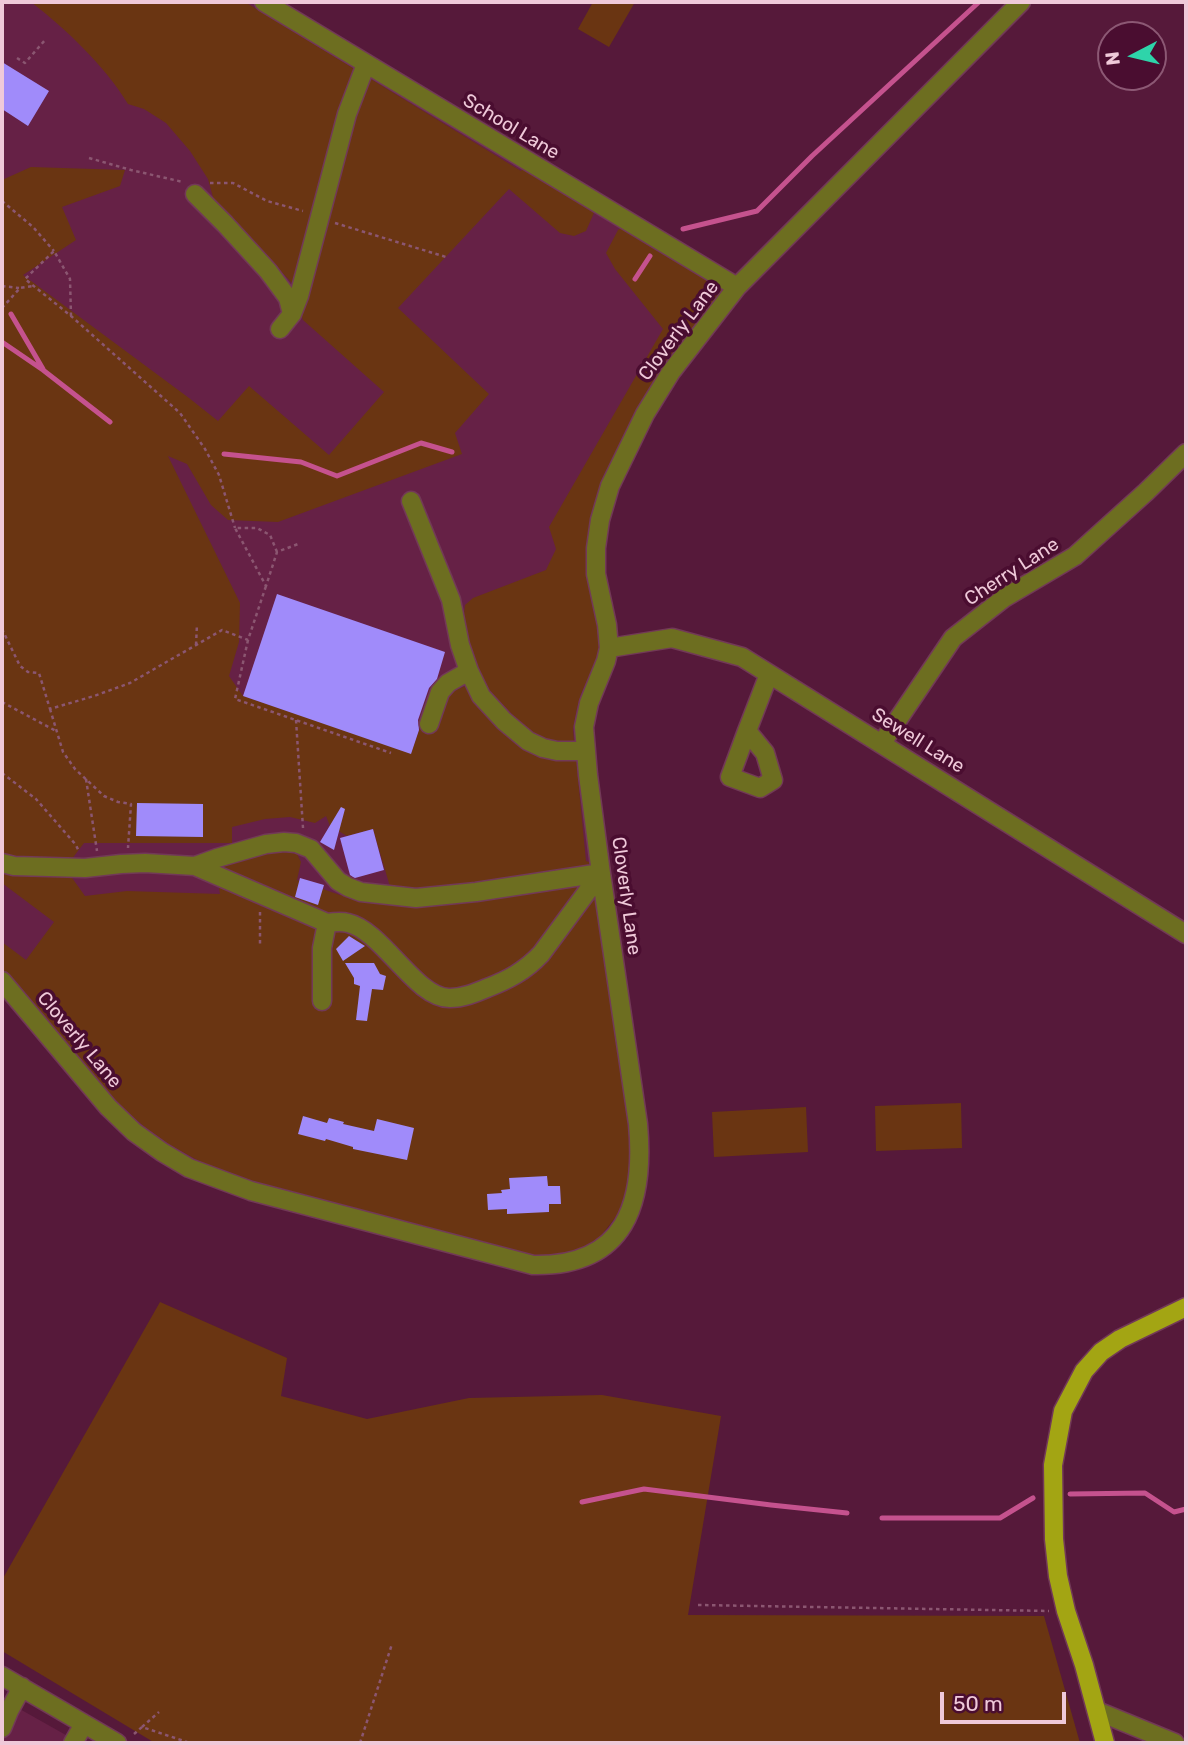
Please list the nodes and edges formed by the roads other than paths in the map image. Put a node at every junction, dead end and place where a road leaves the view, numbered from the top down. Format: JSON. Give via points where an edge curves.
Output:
{"nodes":[{"id":1,"x":264,"y":2,"type":"edge"},
{"id":2,"x":1021,"y":2,"type":"edge"},
{"id":3,"x":366,"y":64,"type":"junction"},
{"id":4,"x":191,"y":189,"type":"road end"},
{"id":5,"x":737,"y":287,"type":"junction"},
{"id":6,"x":292,"y":314,"type":"junction"},
{"id":7,"x":280,"y":329,"type":"dead end"},
{"id":8,"x":1186,"y":453,"type":"edge"},
{"id":9,"x":411,"y":501,"type":"dead end"},
{"id":10,"x":609,"y":648,"type":"junction"},
{"id":11,"x":469,"y":671,"type":"junction"},
{"id":12,"x":769,"y":674,"type":"junction"},
{"id":13,"x":429,"y":724,"type":"dead end"},
{"id":14,"x":747,"y":731,"type":"dead end"},
{"id":15,"x":882,"y":743,"type":"junction"},
{"id":16,"x":586,"y":751,"type":"junction"},
{"id":17,"x":2,"y":863,"type":"edge"},
{"id":18,"x":195,"y":866,"type":"junction"},
{"id":19,"x":601,"y":873,"type":"junction"},
{"id":20,"x":327,"y":923,"type":"junction"},
{"id":21,"x":1186,"y":934,"type":"edge"},
{"id":22,"x":2,"y":981,"type":"edge"},
{"id":23,"x":322,"y":1001,"type":"dead end"},
{"id":24,"x":1186,"y":1307,"type":"edge"},
{"id":25,"x":2,"y":1676,"type":"edge"},
{"id":26,"x":22,"y":1687,"type":"junction"},
{"id":27,"x":1097,"y":1711,"type":"junction"},
{"id":28,"x":84,"y":1724,"type":"junction"},
{"id":29,"x":2,"y":1728,"type":"edge"},
{"id":30,"x":73,"y":1743,"type":"edge"},
{"id":31,"x":117,"y":1743,"type":"edge"},
{"id":32,"x":1105,"y":1743,"type":"edge"},
{"id":33,"x":1175,"y":1743,"type":"edge"}],
"edges":[{"from":1,"to":3,"type":"street","name":"School Lane"},
{"from":2,"to":5,"type":"street","name":"Cloverly Lane"},
{"from":3,"to":5,"type":"street","name":"School Lane"},
{"from":3,"to":6,"type":"street","via":[[347,114]]},
{"from":4,"to":6,"type":"street","via":[[268,271],[288,298]]},
{"from":5,"to":10,"type":"street","name":"Cloverly Lane","via":[[671,372],[610,486],[596,548]]},
{"from":6,"to":7,"type":"street"},
{"from":8,"to":15,"type":"street","name":"Cherry Lane","via":[[1075,556],[1004,598],[953,638]]},
{"from":9,"to":11,"type":"street","via":[[451,600]]},
{"from":10,"to":12,"type":"street","name":"Sewell Lane","via":[[672,638],[742,657]]},
{"from":10,"to":16,"type":"street","name":"Cloverly Lane","via":[[589,703]]},
{"from":11,"to":13,"type":"street","via":[[440,692]]},
{"from":11,"to":16,"type":"street","via":[[481,696],[528,741],[557,751]]},
{"from":12,"to":14,"type":"street"},
{"from":12,"to":15,"type":"street","name":"Sewell Lane"},
{"from":15,"to":21,"type":"street","name":"Sewell Lane"},
{"from":16,"to":19,"type":"street","name":"Cloverly Lane"},
{"from":17,"to":18,"type":"street","via":[[85,868]]},
{"from":18,"to":19,"type":"street","via":[[266,844],[296,843],[311,849],[348,887],[416,898]]},
{"from":18,"to":20,"type":"street"},
{"from":19,"to":20,"type":"street","via":[[530,966],[510,979],[461,997],[447,999],[423,986],[366,930],[351,923]]},
{"from":19,"to":22,"type":"street","name":"Cloverly Lane","via":[[638,1124],[639,1177],[634,1203],[622,1227],[606,1244],[592,1255],[555,1266],[505,1259],[251,1191],[189,1168],[134,1132],[108,1107]]},
{"from":20,"to":23,"type":"street"},
{"from":24,"to":27,"type":"main road","via":[[1101,1352],[1084,1371],[1063,1411],[1053,1465],[1058,1576]]},
{"from":25,"to":26,"type":"street"},
{"from":26,"to":28,"type":"street"},
{"from":26,"to":29,"type":"street"},
{"from":27,"to":32,"type":"main road"},
{"from":27,"to":33,"type":"street"},
{"from":28,"to":30,"type":"street"},
{"from":28,"to":31,"type":"street"}]}
